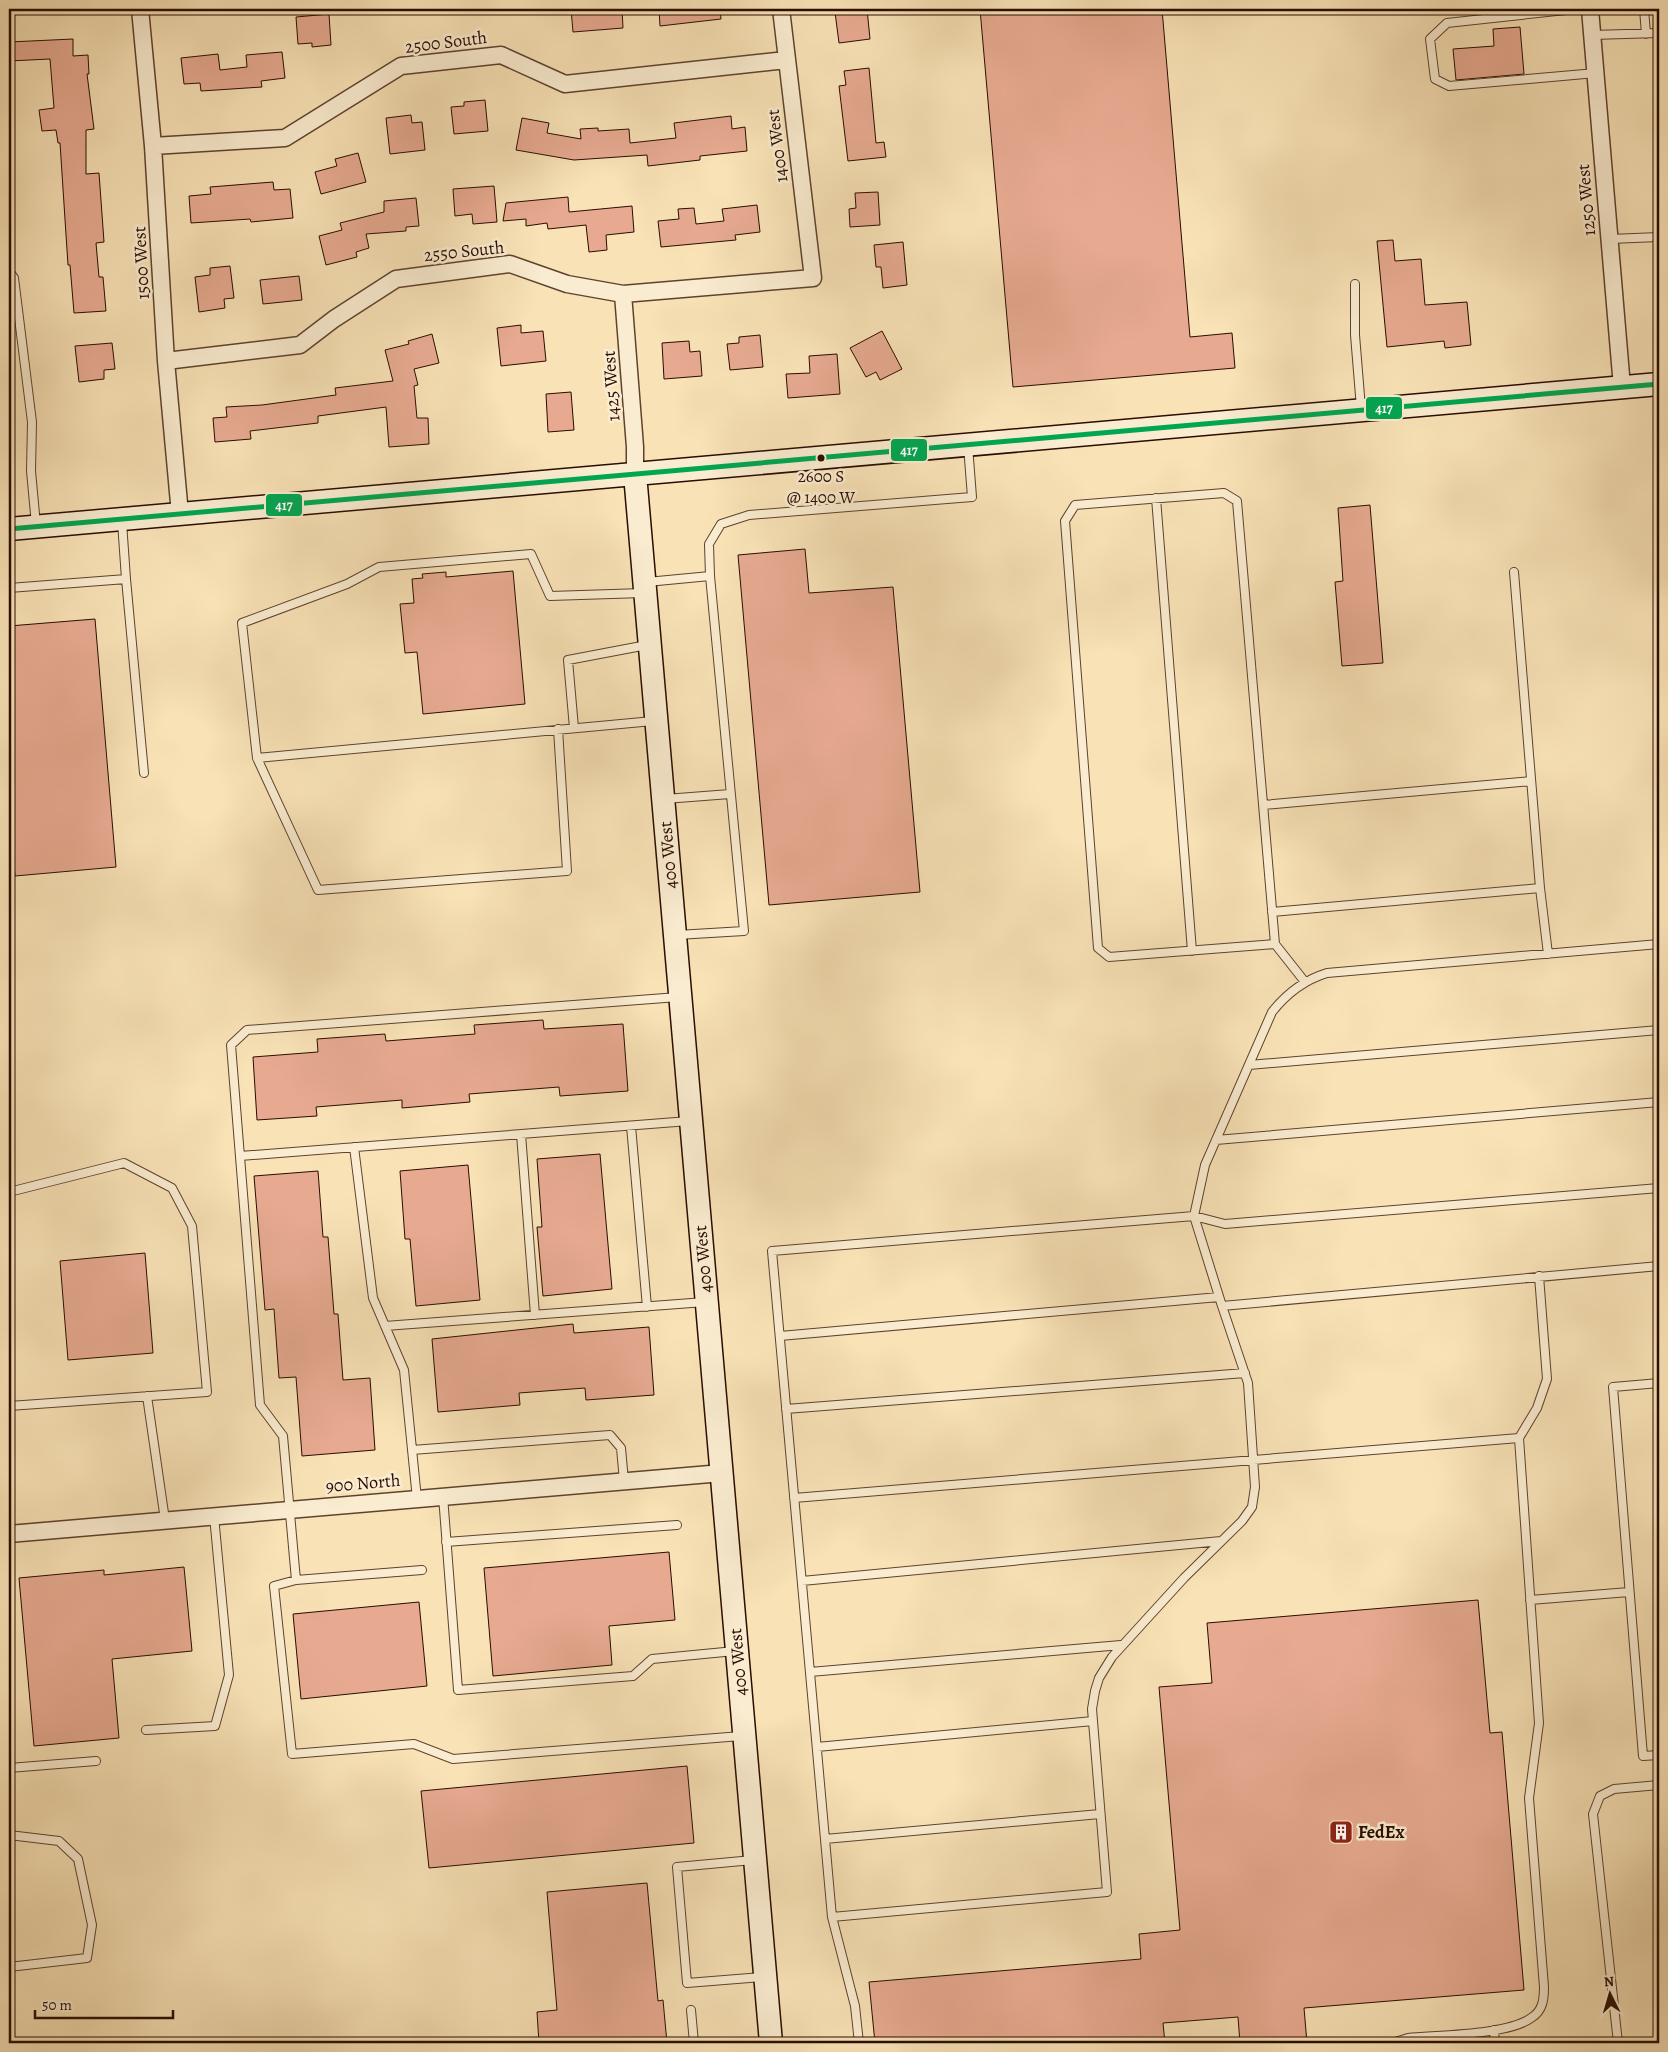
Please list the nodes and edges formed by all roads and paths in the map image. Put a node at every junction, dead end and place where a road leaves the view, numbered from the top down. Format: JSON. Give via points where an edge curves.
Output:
{"nodes":[{"id":1,"x":140,"y":9,"type":"edge"},
{"id":2,"x":781,"y":9,"type":"edge"},
{"id":3,"x":1574,"y":9,"type":"edge"},
{"id":4,"x":1590,"y":9,"type":"edge"},
{"id":5,"x":1644,"y":9,"type":"edge"},
{"id":6,"x":1659,"y":33,"type":"edge"},
{"id":7,"x":1646,"y":34,"type":"junction"},
{"id":8,"x":1592,"y":35,"type":"junction"},
{"id":9,"x":786,"y":60,"type":"junction"},
{"id":10,"x":1596,"y":74,"type":"junction"},
{"id":11,"x":153,"y":146,"type":"junction"},
{"id":12,"x":1659,"y":236,"type":"edge"},
{"id":13,"x":1610,"y":239,"type":"junction"},
{"id":14,"x":9,"y":271,"type":"edge"},
{"id":15,"x":813,"y":278,"type":"joint"},
{"id":16,"x":1355,"y":284,"type":"dead end"},
{"id":17,"x":623,"y":294,"type":"junction"},
{"id":18,"x":166,"y":361,"type":"junction"},
{"id":19,"x":1659,"y":384,"type":"edge"},
{"id":20,"x":1622,"y":387,"type":"junction"},
{"id":21,"x":1361,"y":410,"type":"junction"},
{"id":22,"x":968,"y":445,"type":"junction"},
{"id":23,"x":635,"y":474,"type":"junction"},
{"id":24,"x":1156,"y":498,"type":"junction"},
{"id":25,"x":180,"y":514,"type":"junction"},
{"id":26,"x":122,"y":519,"type":"junction"},
{"id":27,"x":36,"y":527,"type":"junction"},
{"id":28,"x":9,"y":529,"type":"edge"},
{"id":29,"x":1514,"y":572,"type":"dead end"},
{"id":30,"x":710,"y":576,"type":"junction"},
{"id":31,"x":126,"y":579,"type":"junction"},
{"id":32,"x":645,"y":587,"type":"junction"},
{"id":33,"x":9,"y":588,"type":"edge"},
{"id":34,"x":650,"y":644,"type":"junction"},
{"id":35,"x":656,"y":720,"type":"junction"},
{"id":36,"x":574,"y":728,"type":"junction"},
{"id":37,"x":558,"y":729,"type":"junction"},
{"id":38,"x":257,"y":758,"type":"junction"},
{"id":39,"x":144,"y":772,"type":"dead end"},
{"id":40,"x":1532,"y":781,"type":"junction"},
{"id":41,"x":730,"y":794,"type":"junction"},
{"id":42,"x":663,"y":800,"type":"junction"},
{"id":43,"x":1263,"y":805,"type":"junction"},
{"id":44,"x":1540,"y":888,"type":"junction"},
{"id":45,"x":1272,"y":912,"type":"junction"},
{"id":46,"x":675,"y":935,"type":"junction"},
{"id":47,"x":1275,"y":944,"type":"junction"},
{"id":48,"x":1659,"y":944,"type":"edge"},
{"id":49,"x":1192,"y":951,"type":"junction"},
{"id":50,"x":1548,"y":954,"type":"junction"},
{"id":51,"x":1305,"y":982,"type":"junction"},
{"id":52,"x":680,"y":997,"type":"junction"},
{"id":53,"x":1659,"y":1030,"type":"edge"},
{"id":54,"x":1249,"y":1065,"type":"junction"},
{"id":55,"x":1659,"y":1102,"type":"edge"},
{"id":56,"x":691,"y":1121,"type":"junction"},
{"id":57,"x":631,"y":1126,"type":"junction"},
{"id":58,"x":521,"y":1134,"type":"junction"},
{"id":59,"x":1216,"y":1140,"type":"junction"},
{"id":60,"x":354,"y":1147,"type":"junction"},
{"id":61,"x":240,"y":1156,"type":"junction"},
{"id":62,"x":1659,"y":1188,"type":"edge"},
{"id":63,"x":9,"y":1192,"type":"edge"},
{"id":64,"x":1194,"y":1216,"type":"junction"},
{"id":65,"x":1659,"y":1266,"type":"edge"},
{"id":66,"x":1539,"y":1276,"type":"junction"},
{"id":67,"x":1219,"y":1297,"type":"junction"},
{"id":68,"x":707,"y":1302,"type":"junction"},
{"id":69,"x":1222,"y":1306,"type":"junction"},
{"id":70,"x":647,"y":1307,"type":"junction"},
{"id":71,"x":535,"y":1315,"type":"junction"},
{"id":72,"x":385,"y":1326,"type":"junction"},
{"id":73,"x":780,"y":1336,"type":"junction"},
{"id":74,"x":1245,"y":1373,"type":"junction"},
{"id":75,"x":1659,"y":1383,"type":"edge"},
{"id":76,"x":147,"y":1396,"type":"junction"},
{"id":77,"x":9,"y":1406,"type":"edge"},
{"id":78,"x":786,"y":1409,"type":"junction"},
{"id":79,"x":1519,"y":1438,"type":"junction"},
{"id":80,"x":412,"y":1450,"type":"junction"},
{"id":81,"x":1254,"y":1458,"type":"junction"},
{"id":82,"x":722,"y":1473,"type":"junction"},
{"id":83,"x":624,"y":1481,"type":"junction"},
{"id":84,"x":443,"y":1496,"type":"junction"},
{"id":85,"x":794,"y":1498,"type":"junction"},
{"id":86,"x":417,"y":1499,"type":"junction"},
{"id":87,"x":290,"y":1510,"type":"junction"},
{"id":88,"x":214,"y":1516,"type":"junction"},
{"id":89,"x":164,"y":1520,"type":"junction"},
{"id":90,"x":677,"y":1525,"type":"dead end"},
{"id":91,"x":9,"y":1534,"type":"edge"},
{"id":92,"x":446,"y":1542,"type":"junction"},
{"id":93,"x":1221,"y":1542,"type":"junction"},
{"id":94,"x":422,"y":1570,"type":"dead end"},
{"id":95,"x":296,"y":1580,"type":"junction"},
{"id":96,"x":802,"y":1581,"type":"junction"},
{"id":97,"x":1629,"y":1592,"type":"junction"},
{"id":98,"x":1530,"y":1600,"type":"junction"},
{"id":99,"x":1121,"y":1645,"type":"junction"},
{"id":100,"x":737,"y":1651,"type":"junction"},
{"id":101,"x":810,"y":1672,"type":"junction"},
{"id":102,"x":1093,"y":1721,"type":"junction"},
{"id":103,"x":146,"y":1730,"type":"dead end"},
{"id":104,"x":745,"y":1736,"type":"junction"},
{"id":105,"x":817,"y":1747,"type":"junction"},
{"id":106,"x":1659,"y":1755,"type":"edge"},
{"id":107,"x":96,"y":1761,"type":"dead end"},
{"id":108,"x":9,"y":1768,"type":"edge"},
{"id":109,"x":1659,"y":1785,"type":"edge"},
{"id":110,"x":1100,"y":1814,"type":"junction"},
{"id":111,"x":9,"y":1835,"type":"edge"},
{"id":112,"x":825,"y":1839,"type":"junction"},
{"id":113,"x":755,"y":1860,"type":"junction"},
{"id":114,"x":832,"y":1917,"type":"junction"},
{"id":115,"x":9,"y":1967,"type":"edge"},
{"id":116,"x":765,"y":1977,"type":"junction"},
{"id":117,"x":691,"y":2010,"type":"dead end"},
{"id":118,"x":1494,"y":2030,"type":"junction"},
{"id":119,"x":694,"y":2043,"type":"edge"},
{"id":120,"x":771,"y":2043,"type":"edge"},
{"id":121,"x":859,"y":2043,"type":"edge"},
{"id":122,"x":1392,"y":2043,"type":"edge"},
{"id":123,"x":1495,"y":2043,"type":"edge"},
{"id":124,"x":1618,"y":2043,"type":"edge"}],
"edges":[{"from":1,"to":11,"type":"street","name":"1500 West"},
{"from":2,"to":9,"type":"street","name":"1400 West"},
{"from":3,"to":10,"type":"lane","via":[[1447,23],[1430,39],[1436,78],[1449,86]]},
{"from":4,"to":8,"type":"street","name":"1250 West"},
{"from":5,"to":7,"type":"lane"},
{"from":6,"to":7,"type":"lane"},
{"from":7,"to":8,"type":"lane"},
{"from":8,"to":10,"type":"street","name":"1250 West"},
{"from":9,"to":11,"type":"street","name":"2500 South","via":[[565,84],[502,55],[401,66],[285,138]]},
{"from":9,"to":15,"type":"street","name":"1400 West"},
{"from":10,"to":13,"type":"street","name":"1250 West"},
{"from":11,"to":18,"type":"street","name":"1500 West"},
{"from":12,"to":13,"type":"lane"},
{"from":13,"to":20,"type":"street","name":"1250 West"},
{"from":14,"to":27,"type":"lane","via":[[14,278],[32,422],[31,471]]},
{"from":15,"to":17,"type":"street","name":"2550 South"},
{"from":16,"to":21,"type":"lane"},
{"from":17,"to":18,"type":"street","name":"2550 South","via":[[567,284],[510,264],[396,279],[300,345]]},
{"from":17,"to":23,"type":"street","name":"1425 West"},
{"from":18,"to":25,"type":"street","name":"1500 West"},
{"from":19,"to":20,"type":"main road"},
{"from":20,"to":21,"type":"main road"},
{"from":21,"to":22,"type":"main road"},
{"from":22,"to":23,"type":"main road"},
{"from":22,"to":30,"type":"lane","via":[[972,497],[749,515],[721,524],[709,544]]},
{"from":23,"to":25,"type":"main road"},
{"from":23,"to":32,"type":"main road","name":"400 West"},
{"from":24,"to":43,"type":"lane","via":[[1224,493],[1237,501]]},
{"from":24,"to":49,"type":"lane"},
{"from":24,"to":49,"type":"lane","via":[[1075,505],[1065,521],[1096,928],[1098,948],[1109,957]]},
{"from":25,"to":26,"type":"main road"},
{"from":26,"to":27,"type":"main road"},
{"from":26,"to":31,"type":"lane"},
{"from":27,"to":28,"type":"main road"},
{"from":29,"to":40,"type":"lane"},
{"from":30,"to":32,"type":"lane"},
{"from":30,"to":41,"type":"lane"},
{"from":31,"to":33,"type":"lane"},
{"from":31,"to":39,"type":"lane"},
{"from":32,"to":34,"type":"main road","name":"400 West"},
{"from":32,"to":38,"type":"lane","via":[[550,596],[531,554],[379,567],[347,584],[242,623]]},
{"from":34,"to":35,"type":"main road","name":"400 West"},
{"from":34,"to":36,"type":"lane","via":[[568,660]]},
{"from":35,"to":36,"type":"lane"},
{"from":35,"to":42,"type":"main road","name":"400 West"},
{"from":36,"to":37,"type":"lane"},
{"from":37,"to":38,"type":"lane"},
{"from":37,"to":38,"type":"lane","via":[[567,871],[318,890]]},
{"from":40,"to":43,"type":"lane"},
{"from":40,"to":44,"type":"lane"},
{"from":41,"to":42,"type":"lane"},
{"from":41,"to":46,"type":"lane","via":[[744,931]]},
{"from":42,"to":46,"type":"main road","name":"400 West"},
{"from":43,"to":45,"type":"lane"},
{"from":44,"to":45,"type":"lane"},
{"from":44,"to":50,"type":"lane"},
{"from":45,"to":47,"type":"lane"},
{"from":46,"to":52,"type":"main road","name":"400 West"},
{"from":47,"to":49,"type":"lane"},
{"from":47,"to":51,"type":"lane"},
{"from":48,"to":50,"type":"lane"},
{"from":50,"to":51,"type":"lane","via":[[1349,970],[1327,973]]},
{"from":51,"to":54,"type":"lane","via":[[1272,1012]]},
{"from":52,"to":56,"type":"main road","name":"400 West"},
{"from":52,"to":61,"type":"lane","via":[[247,1030],[231,1045]]},
{"from":53,"to":54,"type":"lane"},
{"from":54,"to":59,"type":"lane"},
{"from":55,"to":59,"type":"lane"},
{"from":56,"to":57,"type":"lane"},
{"from":56,"to":68,"type":"main road","name":"400 West"},
{"from":57,"to":58,"type":"lane"},
{"from":57,"to":70,"type":"lane"},
{"from":58,"to":60,"type":"lane"},
{"from":58,"to":71,"type":"lane"},
{"from":59,"to":64,"type":"lane","via":[[1205,1165]]},
{"from":60,"to":61,"type":"lane"},
{"from":60,"to":72,"type":"lane","via":[[373,1298]]},
{"from":61,"to":87,"type":"lane","via":[[260,1405],[283,1436]]},
{"from":62,"to":64,"type":"lane","via":[[1225,1224]]},
{"from":63,"to":76,"type":"lane","via":[[124,1163],[172,1188],[192,1226],[207,1392]]},
{"from":64,"to":67,"type":"lane"},
{"from":64,"to":73,"type":"lane","via":[[772,1251]]},
{"from":65,"to":66,"type":"lane"},
{"from":66,"to":69,"type":"lane"},
{"from":66,"to":79,"type":"lane","via":[[1547,1379],[1537,1408]]},
{"from":67,"to":69,"type":"lane"},
{"from":67,"to":73,"type":"lane"},
{"from":68,"to":70,"type":"lane"},
{"from":68,"to":82,"type":"main road","name":"400 West"},
{"from":69,"to":74,"type":"lane"},
{"from":70,"to":71,"type":"lane"},
{"from":71,"to":72,"type":"lane"},
{"from":72,"to":80,"type":"lane","via":[[404,1370]]},
{"from":73,"to":78,"type":"lane"},
{"from":74,"to":78,"type":"lane"},
{"from":74,"to":81,"type":"lane"},
{"from":75,"to":97,"type":"lane","via":[[1613,1387]]},
{"from":76,"to":77,"type":"lane"},
{"from":76,"to":89,"type":"lane"},
{"from":78,"to":85,"type":"lane"},
{"from":79,"to":81,"type":"lane"},
{"from":79,"to":98,"type":"lane"},
{"from":80,"to":83,"type":"lane","via":[[610,1435],[621,1448]]},
{"from":80,"to":86,"type":"lane"},
{"from":81,"to":85,"type":"lane"},
{"from":81,"to":93,"type":"lane","via":[[1252,1507]]},
{"from":82,"to":83,"type":"street","name":"900 North"},
{"from":82,"to":100,"type":"main road","name":"400 West"},
{"from":83,"to":84,"type":"street","name":"900 North"},
{"from":84,"to":86,"type":"street","name":"900 North"},
{"from":84,"to":92,"type":"lane"},
{"from":85,"to":96,"type":"lane"},
{"from":86,"to":87,"type":"street","name":"900 North"},
{"from":87,"to":88,"type":"street","name":"900 North"},
{"from":87,"to":95,"type":"lane"},
{"from":88,"to":89,"type":"street","name":"900 North"},
{"from":88,"to":103,"type":"lane","via":[[229,1675],[215,1726]]},
{"from":89,"to":91,"type":"street","name":"900 North"},
{"from":90,"to":92,"type":"lane"},
{"from":92,"to":100,"type":"lane","via":[[458,1690],[633,1676],[652,1659]]},
{"from":93,"to":96,"type":"lane"},
{"from":93,"to":99,"type":"lane"},
{"from":94,"to":95,"type":"lane"},
{"from":95,"to":104,"type":"lane","via":[[274,1586],[292,1754],[414,1744],[454,1759]]},
{"from":96,"to":101,"type":"lane"},
{"from":97,"to":98,"type":"lane"},
{"from":97,"to":106,"type":"lane","via":[[1643,1756]]},
{"from":98,"to":118,"type":"lane","via":[[1539,1723],[1529,1798],[1544,2002],[1532,2018]]},
{"from":99,"to":101,"type":"lane"},
{"from":99,"to":102,"type":"lane","via":[[1099,1678],[1092,1709]]},
{"from":100,"to":104,"type":"main road","name":"400 West"},
{"from":101,"to":105,"type":"lane"},
{"from":102,"to":105,"type":"lane"},
{"from":102,"to":110,"type":"lane"},
{"from":104,"to":113,"type":"main road","name":"400 West"},
{"from":105,"to":112,"type":"lane"},
{"from":107,"to":108,"type":"lane"},
{"from":109,"to":124,"type":"lane","via":[[1614,1789],[1600,1796],[1593,1814]]},
{"from":110,"to":112,"type":"lane"},
{"from":110,"to":114,"type":"lane","via":[[1107,1892]]},
{"from":111,"to":115,"type":"lane","via":[[59,1841],[78,1859],[92,1925],[87,1958]]},
{"from":112,"to":114,"type":"lane"},
{"from":113,"to":116,"type":"main road","name":"400 West"},
{"from":113,"to":116,"type":"lane","via":[[677,1867],[687,1983]]},
{"from":114,"to":121,"type":"lane","via":[[855,2006]]},
{"from":116,"to":120,"type":"main road","name":"400 West"},
{"from":117,"to":119,"type":"lane"},
{"from":118,"to":122,"type":"lane","via":[[1408,2038]]},
{"from":118,"to":123,"type":"lane"}]}
